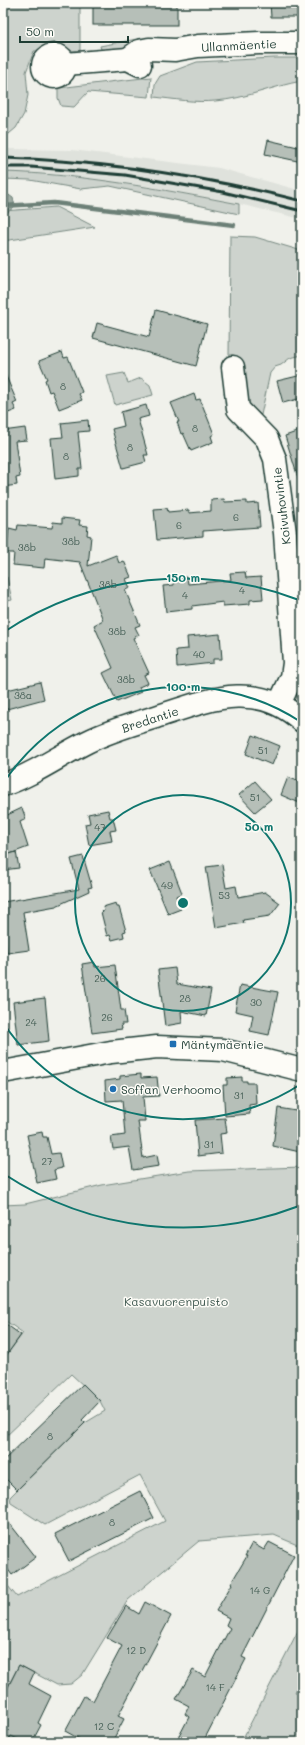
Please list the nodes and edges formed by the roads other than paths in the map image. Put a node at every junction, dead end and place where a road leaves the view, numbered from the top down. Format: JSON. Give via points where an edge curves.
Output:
{"nodes":[{"id":1,"x":302,"y":43,"type":"edge"},
{"id":2,"x":65,"y":64,"type":"dead end"},
{"id":3,"x":233,"y":367,"type":"dead end"},
{"id":4,"x":297,"y":623,"type":"edge"},
{"id":5,"x":279,"y":704,"type":"junction"},
{"id":6,"x":302,"y":721,"type":"edge"},
{"id":7,"x":3,"y":785,"type":"edge"},
{"id":8,"x":302,"y":1070,"type":"edge"},
{"id":9,"x":3,"y":1072,"type":"edge"}],
"edges":[{"from":1,"to":2,"type":"street","name":"Ullanmäentie","via":[[198,46],[175,50],[160,60],[139,65],[128,59]]},
{"from":3,"to":4,"type":"street","name":"Koivuhovintie","via":[[238,409],[267,439],[275,459]]},
{"from":4,"to":5,"type":"street","name":"Koivuhovintie","via":[[293,670]]},
{"from":5,"to":6,"type":"street","name":"Bredantie"},
{"from":5,"to":7,"type":"street","name":"Bredantie","via":[[267,699],[240,696],[203,702],[87,742],[28,775]]},
{"from":8,"to":9,"type":"street","via":[[223,1050],[157,1048],[111,1052]]}]}
